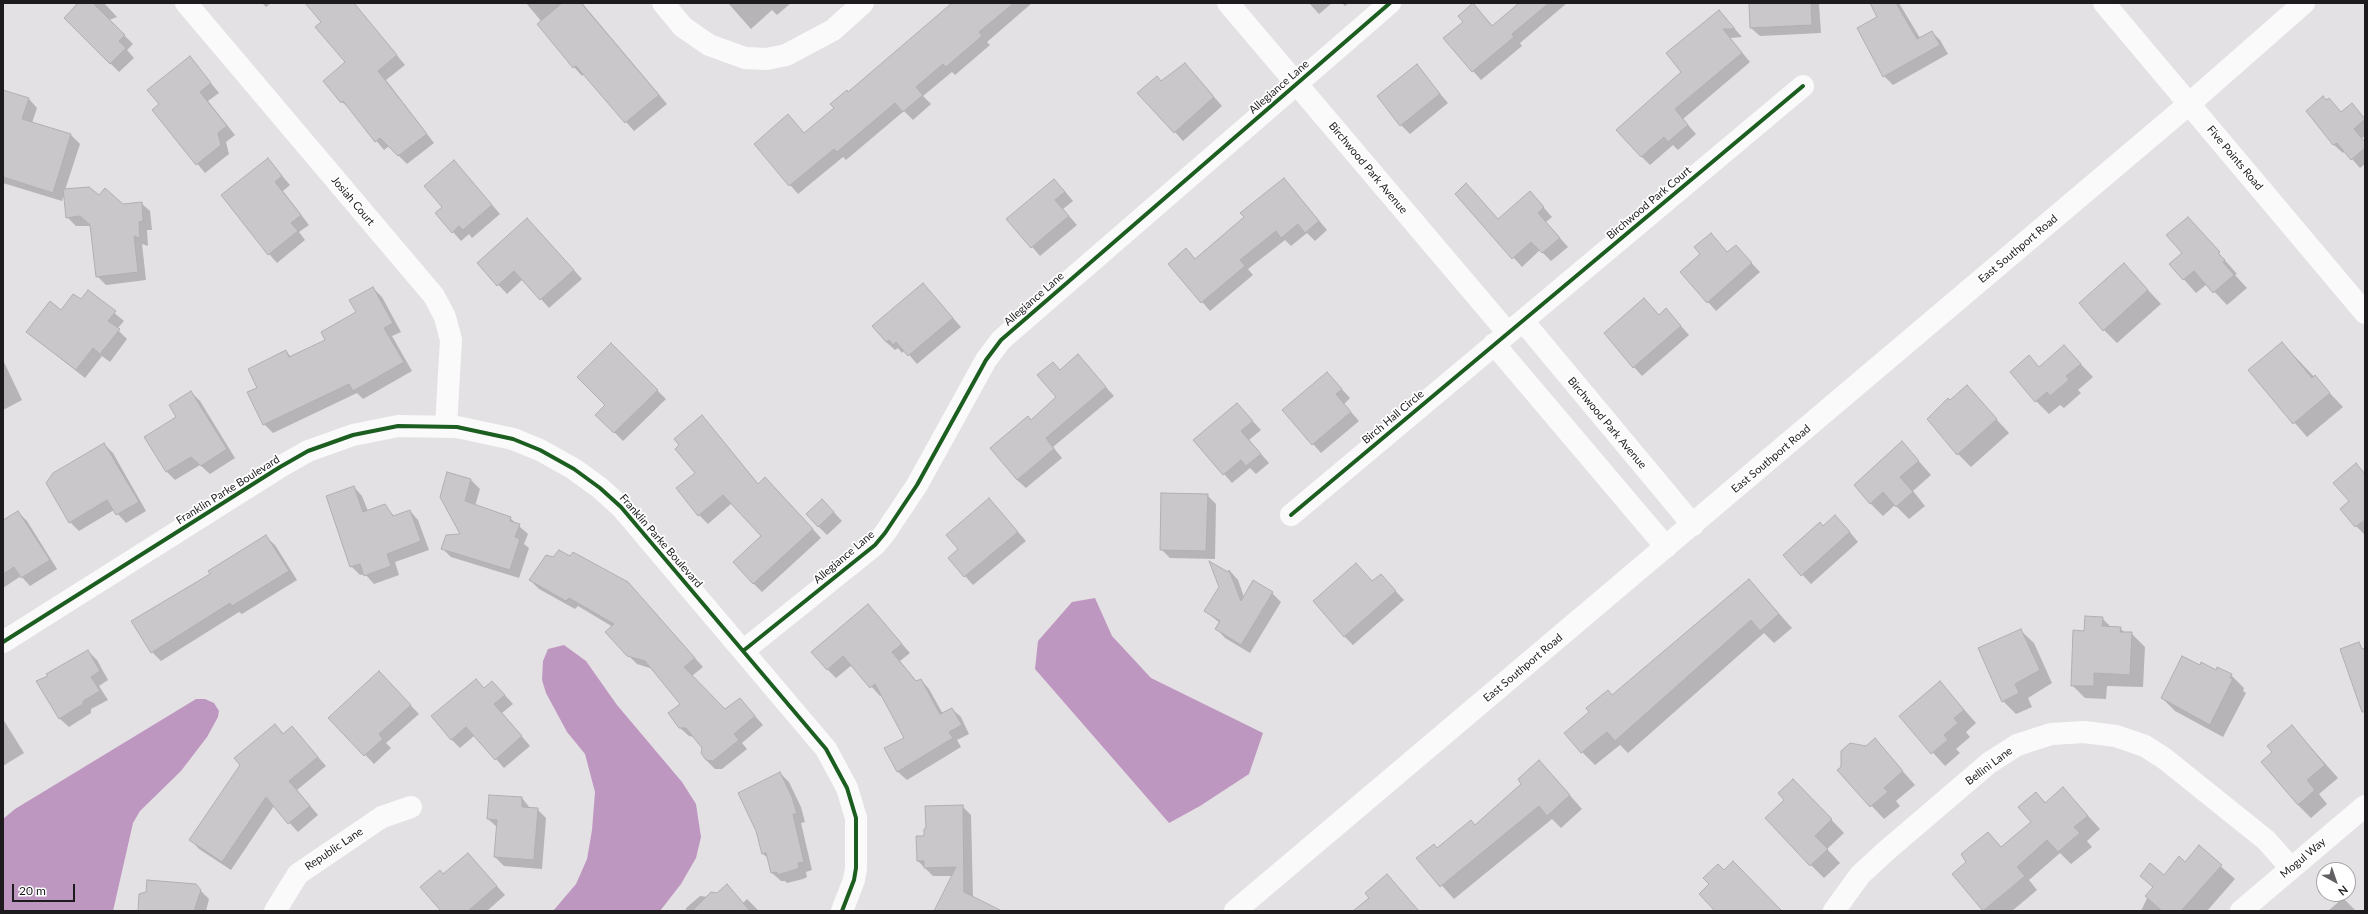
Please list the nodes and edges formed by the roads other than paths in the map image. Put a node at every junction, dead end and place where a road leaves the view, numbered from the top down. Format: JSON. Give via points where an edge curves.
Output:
{"nodes":[{"id":1,"x":186,"y":3,"type":"edge"},
{"id":2,"x":663,"y":3,"type":"edge"},
{"id":3,"x":863,"y":3,"type":"edge"},
{"id":4,"x":1228,"y":3,"type":"edge"},
{"id":5,"x":1390,"y":3,"type":"edge"},
{"id":6,"x":2104,"y":3,"type":"edge"},
{"id":7,"x":2304,"y":3,"type":"edge"},
{"id":8,"x":1296,"y":83,"type":"junction"},
{"id":9,"x":1803,"y":86,"type":"dead end"},
{"id":10,"x":2190,"y":104,"type":"junction"},
{"id":11,"x":2365,"y":313,"type":"edge"},
{"id":12,"x":1508,"y":333,"type":"junction"},
{"id":13,"x":446,"y":426,"type":"junction"},
{"id":14,"x":1291,"y":515,"type":"dead end"},
{"id":15,"x":1693,"y":525,"type":"junction"},
{"id":16,"x":1666,"y":547,"type":"junction"},
{"id":17,"x":3,"y":642,"type":"edge"},
{"id":18,"x":743,"y":651,"type":"junction"},
{"id":19,"x":2365,"y":806,"type":"edge"},
{"id":20,"x":411,"y":808,"type":"dead end"},
{"id":21,"x":2291,"y":868,"type":"junction"},
{"id":22,"x":275,"y":911,"type":"edge"},
{"id":23,"x":842,"y":911,"type":"edge"},
{"id":24,"x":1235,"y":911,"type":"edge"},
{"id":25,"x":1834,"y":911,"type":"edge"},
{"id":26,"x":2240,"y":911,"type":"edge"}],
"edges":[{"from":1,"to":13,"type":"street","name":"Josiah Court","via":[[437,300],[452,340]]},
{"from":2,"to":3,"type":"street","via":[[683,27],[708,45],[746,58],[768,59],[786,55],[833,30]]},
{"from":4,"to":8,"type":"street","name":"Birchwood Park Avenue"},
{"from":5,"to":8,"type":"street","name":"Allegiance Lane"},
{"from":6,"to":10,"type":"street","name":"Five Points Road"},
{"from":7,"to":10,"type":"street","name":"East Southport Road"},
{"from":8,"to":12,"type":"street","name":"Birchwood Park Avenue"},
{"from":8,"to":18,"type":"street","name":"Allegiance Lane","via":[[1001,340],[986,360],[917,485],[885,533],[875,544]]},
{"from":9,"to":12,"type":"street","name":"Birchwood Park Court"},
{"from":10,"to":11,"type":"street","name":"Five Points Road"},
{"from":10,"to":15,"type":"street","name":"East Southport Road"},
{"from":12,"to":14,"type":"street","name":"Birch Hall Circle"},
{"from":12,"to":15,"type":"street","name":"Birchwood Park Avenue"},
{"from":12,"to":16,"type":"street","name":"Birchwood Park Avenue"},
{"from":13,"to":17,"type":"street","name":"Franklin Parke Boulevard","via":[[380,429],[353,435],[308,451]]},
{"from":13,"to":18,"type":"street","name":"Franklin Parke Boulevard","via":[[476,430],[513,440],[557,458],[590,480],[630,516]]},
{"from":15,"to":16,"type":"street","name":"East Southport Road"},
{"from":16,"to":24,"type":"street","name":"East Southport Road"},
{"from":18,"to":23,"type":"street","name":"Franklin Parke Boulevard","via":[[822,742],[848,788],[856,818],[856,868]]},
{"from":19,"to":21,"type":"street","name":"Mogul Way"},
{"from":20,"to":22,"type":"street","name":"Republic Lane","via":[[382,816],[298,874]]},
{"from":21,"to":25,"type":"street","name":"Bellini Lane","via":[[2266,840],[2165,759],[2145,746],[2116,736],[2084,732],[2051,734],[2017,745],[1989,763],[1860,875]]},
{"from":21,"to":26,"type":"street","name":"Mogul Way"}]}
